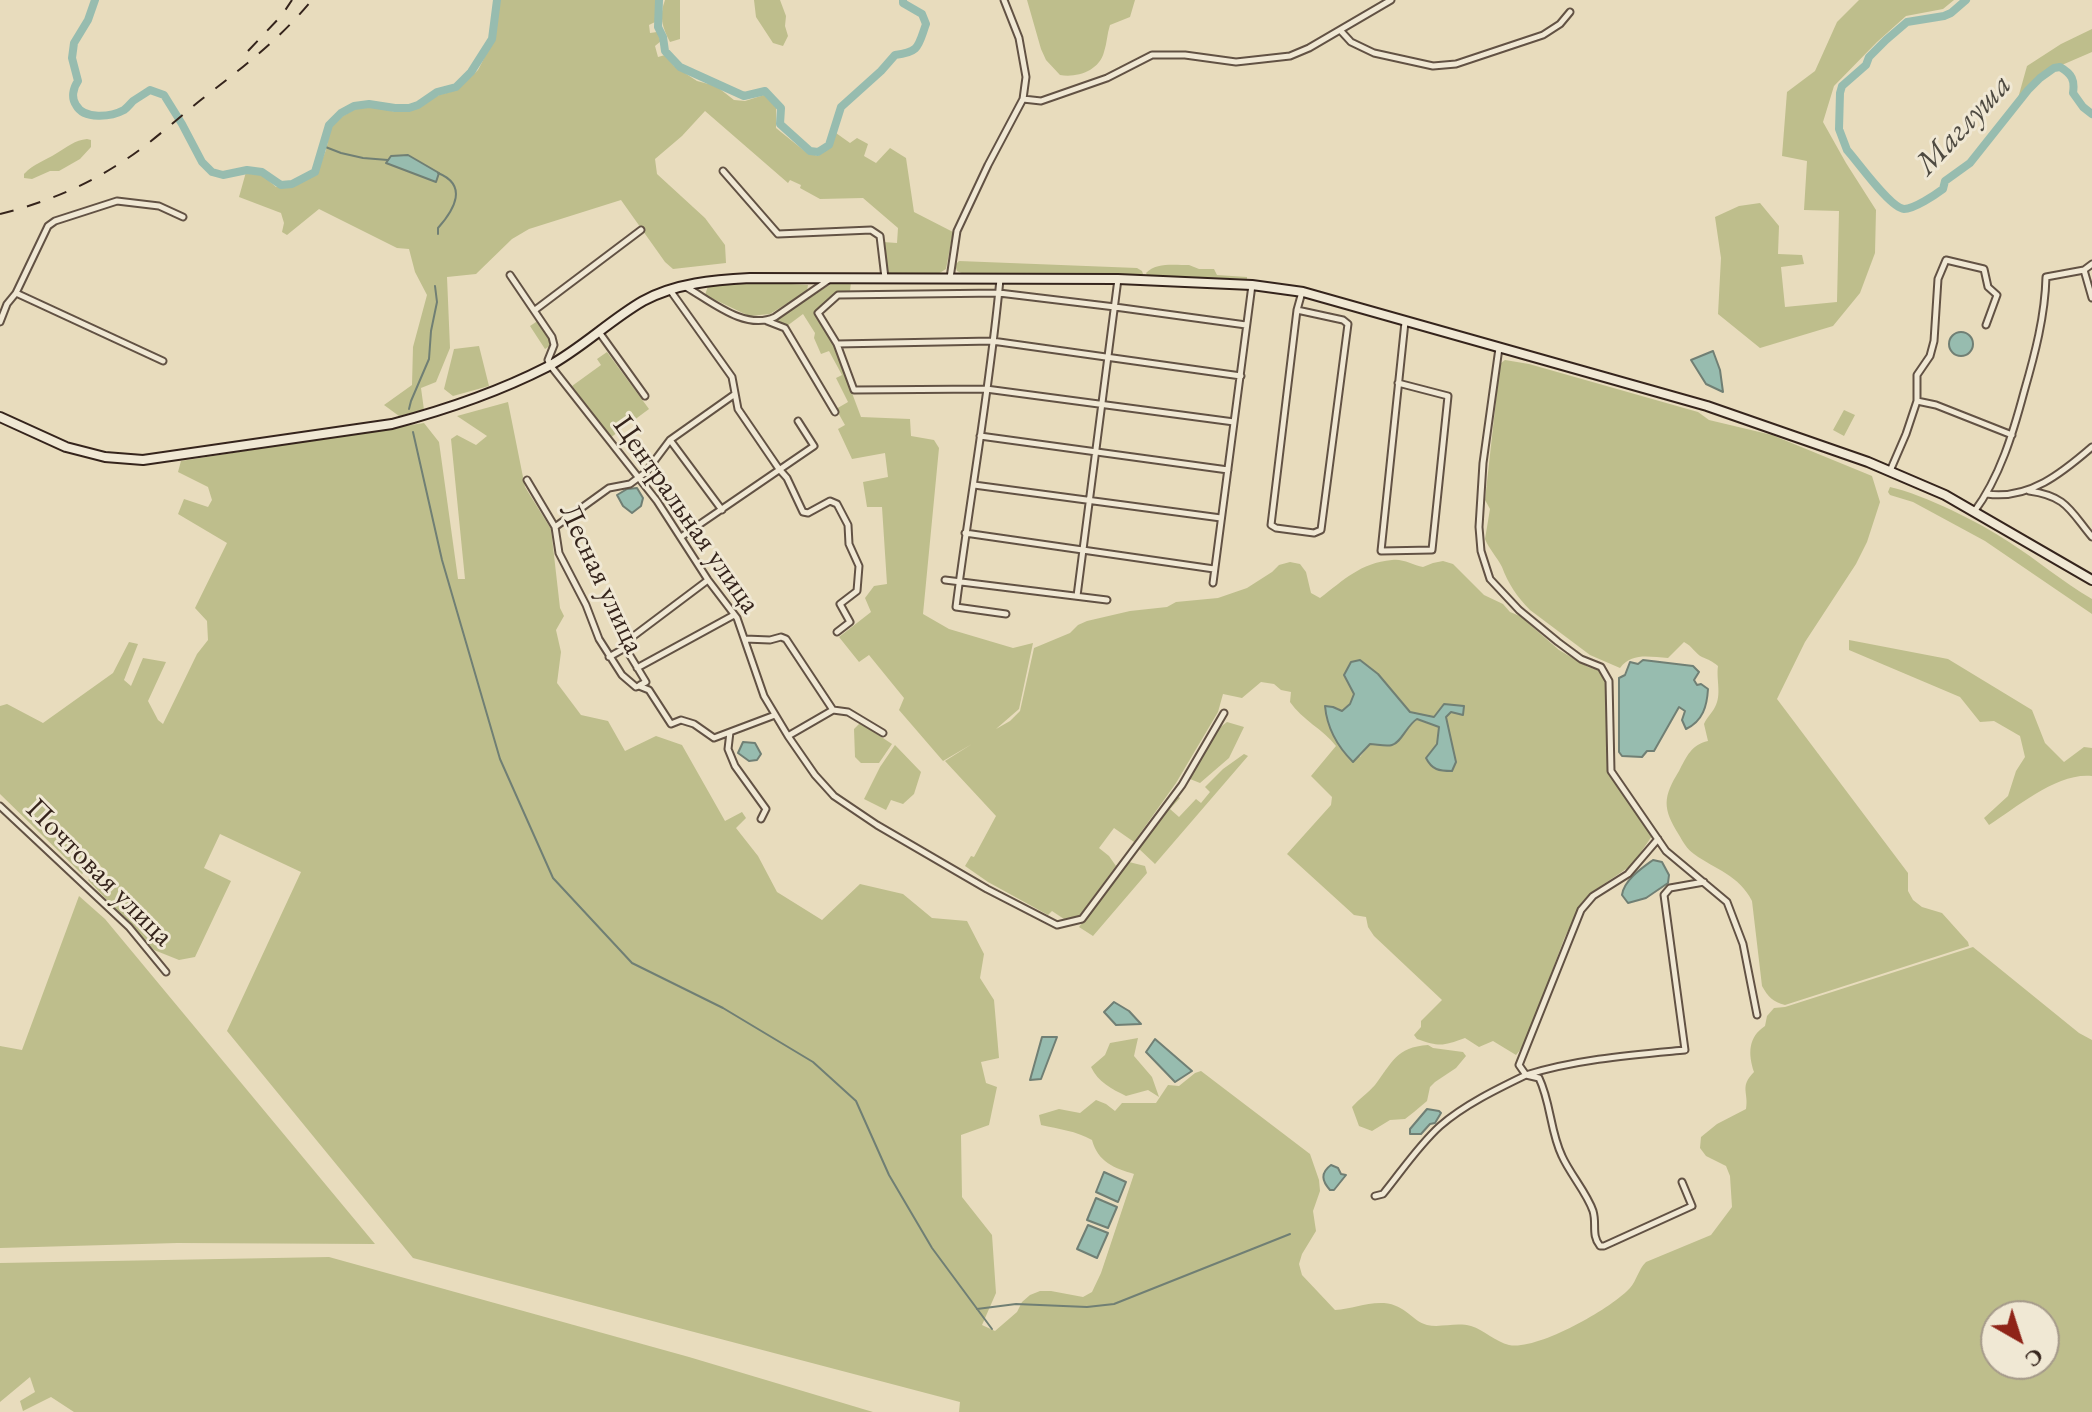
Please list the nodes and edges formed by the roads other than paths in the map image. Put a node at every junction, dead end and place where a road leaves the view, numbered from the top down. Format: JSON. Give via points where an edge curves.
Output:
{"nodes":[{"id":1,"x":1004,"y":0,"type":"edge"},
{"id":2,"x":1391,"y":0,"type":"edge"},
{"id":3,"x":1570,"y":12,"type":"dead end"},
{"id":4,"x":1340,"y":30,"type":"junction"},
{"id":5,"x":1023,"y":99,"type":"junction"},
{"id":6,"x":723,"y":171,"type":"dead end"},
{"id":7,"x":183,"y":217,"type":"dead end"},
{"id":8,"x":641,"y":230,"type":"dead end"},
{"id":9,"x":2092,"y":264,"type":"edge"},
{"id":10,"x":2084,"y":270,"type":"junction"},
{"id":11,"x":510,"y":275,"type":"dead end"},
{"id":12,"x":854,"y":278,"type":"junction"},
{"id":13,"x":885,"y":278,"type":"junction"},
{"id":14,"x":830,"y":279,"type":"junction"},
{"id":15,"x":949,"y":279,"type":"junction"},
{"id":16,"x":1000,"y":279,"type":"junction"},
{"id":17,"x":1118,"y":279,"type":"junction"},
{"id":18,"x":1252,"y":285,"type":"junction"},
{"id":19,"x":685,"y":286,"type":"junction"},
{"id":20,"x":670,"y":290,"type":"junction"},
{"id":21,"x":1302,"y":292,"type":"junction"},
{"id":22,"x":16,"y":293,"type":"junction"},
{"id":23,"x":999,"y":293,"type":"junction"},
{"id":24,"x":853,"y":294,"type":"junction"},
{"id":25,"x":2092,"y":298,"type":"edge"},
{"id":26,"x":1115,"y":307,"type":"junction"},
{"id":27,"x":535,"y":310,"type":"junction"},
{"id":28,"x":1297,"y":310,"type":"junction"},
{"id":29,"x":766,"y":321,"type":"junction"},
{"id":30,"x":0,"y":322,"type":"edge"},
{"id":31,"x":1405,"y":322,"type":"junction"},
{"id":32,"x":1246,"y":325,"type":"junction"},
{"id":33,"x":1986,"y":325,"type":"dead end"},
{"id":34,"x":598,"y":331,"type":"junction"},
{"id":35,"x":992,"y":341,"type":"junction"},
{"id":36,"x":837,"y":344,"type":"junction"},
{"id":37,"x":1499,"y":348,"type":"junction"},
{"id":38,"x":1108,"y":358,"type":"junction"},
{"id":39,"x":163,"y":361,"type":"dead end"},
{"id":40,"x":550,"y":365,"type":"junction"},
{"id":41,"x":1241,"y":376,"type":"junction"},
{"id":42,"x":1398,"y":383,"type":"junction"},
{"id":43,"x":986,"y":389,"type":"junction"},
{"id":44,"x":735,"y":394,"type":"junction"},
{"id":45,"x":645,"y":396,"type":"dead end"},
{"id":46,"x":1917,"y":401,"type":"junction"},
{"id":47,"x":1102,"y":405,"type":"junction"},
{"id":48,"x":835,"y":412,"type":"dead end"},
{"id":49,"x":0,"y":417,"type":"edge"},
{"id":50,"x":798,"y":421,"type":"dead end"},
{"id":51,"x":1234,"y":422,"type":"junction"},
{"id":52,"x":2012,"y":435,"type":"junction"},
{"id":53,"x":980,"y":436,"type":"junction"},
{"id":54,"x":670,"y":440,"type":"junction"},
{"id":55,"x":2092,"y":447,"type":"edge"},
{"id":56,"x":1096,"y":452,"type":"junction"},
{"id":57,"x":779,"y":469,"type":"junction"},
{"id":58,"x":1228,"y":470,"type":"junction"},
{"id":59,"x":1890,"y":471,"type":"junction"},
{"id":60,"x":638,"y":478,"type":"junction"},
{"id":61,"x":527,"y":480,"type":"dead end"},
{"id":62,"x":974,"y":485,"type":"junction"},
{"id":63,"x":2028,"y":491,"type":"junction"},
{"id":64,"x":1987,"y":494,"type":"junction"},
{"id":65,"x":1089,"y":501,"type":"junction"},
{"id":66,"x":722,"y":510,"type":"junction"},
{"id":67,"x":1974,"y":512,"type":"junction"},
{"id":68,"x":1221,"y":518,"type":"junction"},
{"id":69,"x":555,"y":527,"type":"junction"},
{"id":70,"x":965,"y":533,"type":"junction"},
{"id":71,"x":2091,"y":534,"type":"edge"},
{"id":72,"x":681,"y":537,"type":"junction"},
{"id":73,"x":1083,"y":549,"type":"junction"},
{"id":74,"x":1214,"y":569,"type":"junction"},
{"id":75,"x":708,"y":580,"type":"junction"},
{"id":76,"x":945,"y":580,"type":"dead end"},
{"id":77,"x":2092,"y":580,"type":"edge"},
{"id":78,"x":959,"y":581,"type":"junction"},
{"id":79,"x":1213,"y":583,"type":"dead end"},
{"id":80,"x":1077,"y":596,"type":"junction"},
{"id":81,"x":1107,"y":600,"type":"dead end"},
{"id":82,"x":1006,"y":614,"type":"dead end"},
{"id":83,"x":734,"y":615,"type":"junction"},
{"id":84,"x":837,"y":632,"type":"dead end"},
{"id":85,"x":745,"y":639,"type":"junction"},
{"id":86,"x":625,"y":648,"type":"junction"},
{"id":87,"x":609,"y":657,"type":"junction"},
{"id":88,"x":637,"y":668,"type":"junction"},
{"id":89,"x":639,"y":686,"type":"junction"},
{"id":90,"x":833,"y":710,"type":"junction"},
{"id":91,"x":1224,"y":713,"type":"dead end"},
{"id":92,"x":775,"y":715,"type":"junction"},
{"id":93,"x":730,"y":732,"type":"junction"},
{"id":94,"x":883,"y":733,"type":"dead end"},
{"id":95,"x":788,"y":736,"type":"junction"},
{"id":96,"x":0,"y":806,"type":"edge"},
{"id":97,"x":761,"y":819,"type":"dead end"},
{"id":98,"x":1658,"y":839,"type":"junction"},
{"id":99,"x":1704,"y":882,"type":"junction"},
{"id":100,"x":166,"y":972,"type":"dead end"},
{"id":101,"x":1757,"y":1015,"type":"dead end"},
{"id":102,"x":1526,"y":1075,"type":"junction"},
{"id":103,"x":1682,"y":1182,"type":"dead end"},
{"id":104,"x":1375,"y":1196,"type":"dead end"}],
"edges":[{"from":1,"to":5,"type":"street","via":[[1019,38],[1026,77]]},
{"from":2,"to":4,"type":"street"},
{"from":3,"to":4,"type":"street","via":[[1543,35],[1456,64],[1433,66],[1374,53]]},
{"from":4,"to":5,"type":"street","via":[[1290,56],[1247,62],[1152,55],[1107,78],[1041,101]]},
{"from":5,"to":15,"type":"street","via":[[957,231]]},
{"from":6,"to":13,"type":"street","via":[[778,234],[871,230],[880,236]]},
{"from":7,"to":22,"type":"street","via":[[159,206],[117,201],[55,221]]},
{"from":8,"to":27,"type":"street"},
{"from":9,"to":10,"type":"street"},
{"from":10,"to":25,"type":"street"},
{"from":10,"to":52,"type":"street","via":[[2046,277],[2037,348]]},
{"from":11,"to":27,"type":"street"},
{"from":12,"to":13,"type":"main road"},
{"from":12,"to":14,"type":"main road"},
{"from":12,"to":24,"type":"street"},
{"from":13,"to":15,"type":"main road"},
{"from":14,"to":19,"type":"main road","via":[[750,278]]},
{"from":14,"to":29,"type":"street"},
{"from":15,"to":16,"type":"main road"},
{"from":16,"to":17,"type":"main road"},
{"from":16,"to":23,"type":"street"},
{"from":17,"to":18,"type":"main road"},
{"from":17,"to":26,"type":"street"},
{"from":18,"to":21,"type":"main road"},
{"from":18,"to":32,"type":"street"},
{"from":19,"to":20,"type":"main road"},
{"from":19,"to":29,"type":"street","via":[[739,317]]},
{"from":20,"to":34,"type":"main road"},
{"from":20,"to":44,"type":"street","via":[[732,377]]},
{"from":21,"to":28,"type":"street"},
{"from":21,"to":31,"type":"main road"},
{"from":22,"to":30,"type":"street"},
{"from":22,"to":39,"type":"street"},
{"from":23,"to":24,"type":"street"},
{"from":23,"to":26,"type":"street"},
{"from":23,"to":35,"type":"street"},
{"from":24,"to":36,"type":"street","via":[[838,295],[818,313]]},
{"from":26,"to":32,"type":"street"},
{"from":26,"to":38,"type":"street"},
{"from":27,"to":40,"type":"street","via":[[552,337]]},
{"from":28,"to":28,"type":"street","via":[[1271,525],[1314,533],[1321,530],[1348,324]]},
{"from":29,"to":48,"type":"street","via":[[785,328]]},
{"from":31,"to":37,"type":"main road"},
{"from":31,"to":42,"type":"street"},
{"from":32,"to":41,"type":"street"},
{"from":33,"to":46,"type":"street","via":[[1997,295],[1988,287],[1984,269],[1946,260],[1938,279],[1934,341],[1917,375]]},
{"from":34,"to":40,"type":"main road"},
{"from":34,"to":45,"type":"street"},
{"from":35,"to":36,"type":"street"},
{"from":35,"to":38,"type":"street"},
{"from":35,"to":43,"type":"street"},
{"from":36,"to":43,"type":"street","via":[[854,390]]},
{"from":37,"to":59,"type":"main road","via":[[1707,406]]},
{"from":37,"to":98,"type":"street","via":[[1479,527],[1490,579],[1519,610],[1606,673],[1611,771]]},
{"from":38,"to":41,"type":"street"},
{"from":38,"to":47,"type":"street"},
{"from":40,"to":49,"type":"main road","via":[[502,388],[392,424],[143,460],[66,447]]},
{"from":40,"to":60,"type":"street","name":"Центральная улица"},
{"from":41,"to":51,"type":"street"},
{"from":42,"to":42,"type":"street","via":[[1381,551],[1432,550],[1448,396]]},
{"from":43,"to":47,"type":"street"},
{"from":43,"to":53,"type":"street"},
{"from":44,"to":54,"type":"street"},
{"from":44,"to":57,"type":"street","via":[[738,409]]},
{"from":46,"to":52,"type":"street"},
{"from":46,"to":59,"type":"street"},
{"from":47,"to":51,"type":"street"},
{"from":47,"to":56,"type":"street"},
{"from":50,"to":57,"type":"street","via":[[814,446]]},
{"from":51,"to":58,"type":"street"},
{"from":52,"to":64,"type":"street"},
{"from":53,"to":56,"type":"street"},
{"from":53,"to":62,"type":"street"},
{"from":54,"to":60,"type":"street"},
{"from":54,"to":66,"type":"street"},
{"from":55,"to":63,"type":"street"},
{"from":56,"to":58,"type":"street"},
{"from":56,"to":65,"type":"street"},
{"from":57,"to":66,"type":"street"},
{"from":57,"to":84,"type":"street","via":[[803,512],[830,501],[848,525],[859,566],[857,591],[840,604],[850,622]]},
{"from":58,"to":68,"type":"street"},
{"from":59,"to":67,"type":"main road"},
{"from":60,"to":69,"type":"street","via":[[609,488]]},
{"from":60,"to":72,"type":"street","name":"Центральная улица"},
{"from":61,"to":69,"type":"street","name":"Лесная улица"},
{"from":62,"to":65,"type":"street"},
{"from":62,"to":70,"type":"street"},
{"from":63,"to":64,"type":"street"},
{"from":63,"to":71,"type":"street","via":[[2063,501]]},
{"from":64,"to":67,"type":"street"},
{"from":65,"to":68,"type":"street"},
{"from":65,"to":73,"type":"street"},
{"from":66,"to":72,"type":"street"},
{"from":67,"to":77,"type":"main road"},
{"from":68,"to":74,"type":"street"},
{"from":69,"to":87,"type":"street","name":"Лесная улица","via":[[559,553]]},
{"from":70,"to":73,"type":"street"},
{"from":70,"to":78,"type":"street"},
{"from":72,"to":75,"type":"street","name":"Центральная улица"},
{"from":73,"to":74,"type":"street"},
{"from":73,"to":80,"type":"street"},
{"from":74,"to":79,"type":"street"},
{"from":75,"to":83,"type":"street","name":"Центральная улица"},
{"from":75,"to":86,"type":"street","via":[[623,644]]},
{"from":76,"to":78,"type":"street"},
{"from":78,"to":80,"type":"street"},
{"from":78,"to":82,"type":"street","via":[[956,607]]},
{"from":80,"to":81,"type":"street"},
{"from":83,"to":85,"type":"street","name":"Центральная улица"},
{"from":83,"to":88,"type":"street"},
{"from":85,"to":90,"type":"street","via":[[786,639]]},
{"from":85,"to":92,"type":"street","name":"Центральная улица"},
{"from":86,"to":87,"type":"street"},
{"from":86,"to":88,"type":"street"},
{"from":87,"to":89,"type":"street","name":"Лесная улица"},
{"from":88,"to":89,"type":"street","via":[[646,682]]},
{"from":89,"to":93,"type":"street","name":"Лесная улица","via":[[649,690],[671,724],[694,724],[714,738]]},
{"from":90,"to":94,"type":"street","via":[[848,712]]},
{"from":90,"to":95,"type":"street"},
{"from":91,"to":95,"type":"street","name":"Центральная улица","via":[[1182,785],[1082,919],[1057,925],[834,796]]},
{"from":92,"to":93,"type":"street"},
{"from":92,"to":95,"type":"street","name":"Центральная улица"},
{"from":93,"to":97,"type":"street","via":[[728,749],[735,766],[766,809]]},
{"from":96,"to":100,"type":"street","name":"Почтовая улица","via":[[118,916]]},
{"from":98,"to":99,"type":"street"},
{"from":98,"to":102,"type":"street","via":[[1628,874],[1581,910],[1519,1065]]},
{"from":99,"to":101,"type":"street","via":[[1727,902],[1743,944]]},
{"from":99,"to":102,"type":"street","via":[[1670,888],[1664,895],[1685,1050],[1620,1056]]},
{"from":102,"to":103,"type":"street","via":[[1539,1078],[1545,1089],[1561,1154],[1592,1209],[1593,1234],[1600,1246],[1692,1206]]},
{"from":102,"to":104,"type":"street","via":[[1440,1126],[1383,1194]]}]}
